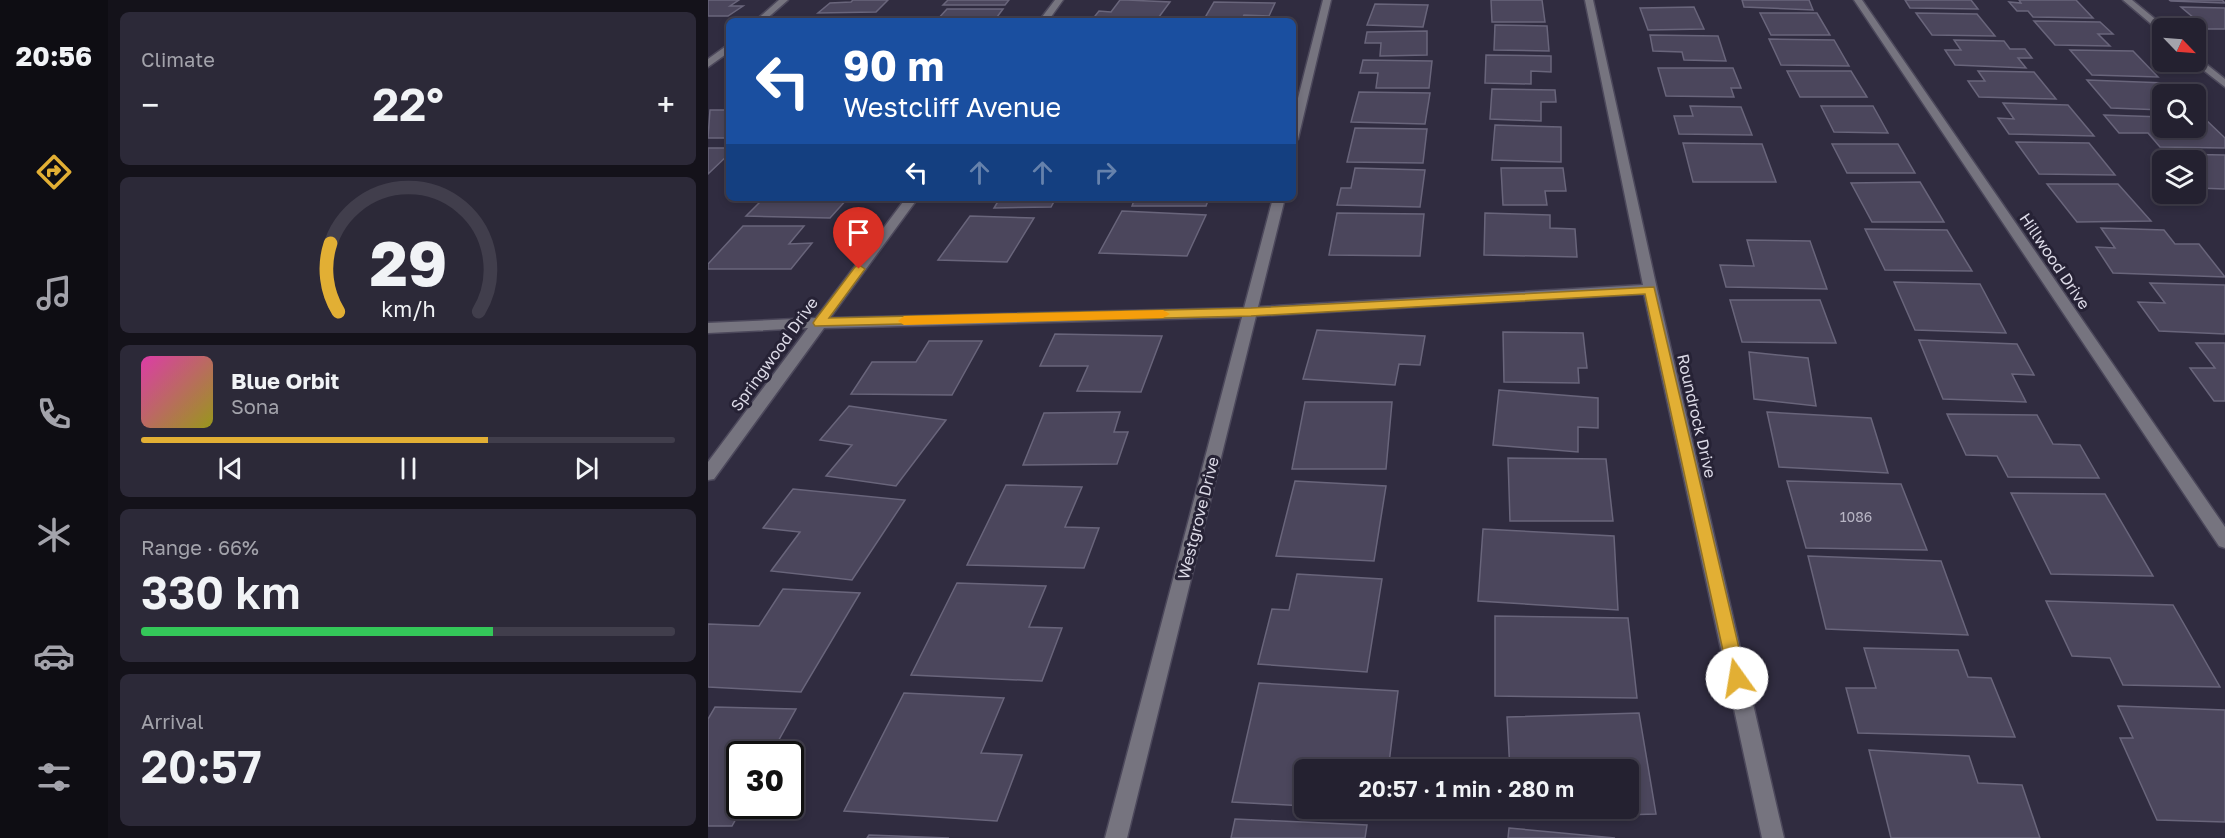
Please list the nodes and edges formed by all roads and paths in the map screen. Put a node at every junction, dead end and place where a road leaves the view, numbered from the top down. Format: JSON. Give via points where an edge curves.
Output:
{"nodes":[{"id":1,"x":784,"y":0,"type":"edge"},
{"id":2,"x":1059,"y":0,"type":"edge"},
{"id":3,"x":1327,"y":0,"type":"edge"},
{"id":4,"x":1589,"y":0,"type":"edge"},
{"id":5,"x":1858,"y":0,"type":"edge"},
{"id":6,"x":2127,"y":0,"type":"edge"},
{"id":7,"x":763,"y":18,"type":"edge"},
{"id":8,"x":1045,"y":18,"type":"edge"},
{"id":9,"x":2152,"y":22,"type":"edge"},
{"id":10,"x":726,"y":49,"type":"edge"},
{"id":11,"x":708,"y":64,"type":"edge"},
{"id":12,"x":2206,"y":68,"type":"edge"},
{"id":13,"x":2225,"y":84,"type":"edge"},
{"id":14,"x":1296,"y":127,"type":"edge"},
{"id":15,"x":910,"y":201,"type":"edge"},
{"id":16,"x":1278,"y":201,"type":"edge"},
{"id":17,"x":1650,"y":289,"type":"junction"},
{"id":18,"x":1251,"y":312,"type":"junction"},
{"id":19,"x":819,"y":323,"type":"junction"},
{"id":20,"x":708,"y":328,"type":"edge"},
{"id":21,"x":708,"y":474,"type":"edge"},
{"id":22,"x":2225,"y":541,"type":"edge"},
{"id":23,"x":1116,"y":838,"type":"edge"},
{"id":24,"x":1773,"y":838,"type":"edge"}],
"edges":[{"from":1,"to":7,"type":"street"},
{"from":2,"to":8,"type":"street"},
{"from":3,"to":14,"type":"street"},
{"from":4,"to":17,"type":"street","name":"Roundrock Drive"},
{"from":5,"to":22,"type":"street","name":"Hillwood Drive"},
{"from":6,"to":9,"type":"street"},
{"from":10,"to":11,"type":"street"},
{"from":12,"to":13,"type":"street"},
{"from":15,"to":19,"type":"street","name":"Springwood Drive"},
{"from":16,"to":18,"type":"street","name":"Westgrove Drive"},
{"from":17,"to":18,"type":"street"},
{"from":17,"to":24,"type":"street","name":"Roundrock Drive"},
{"from":18,"to":19,"type":"street"},
{"from":18,"to":23,"type":"street","name":"Westgrove Drive"},
{"from":19,"to":20,"type":"street"},
{"from":19,"to":21,"type":"street","name":"Springwood Drive"}]}
